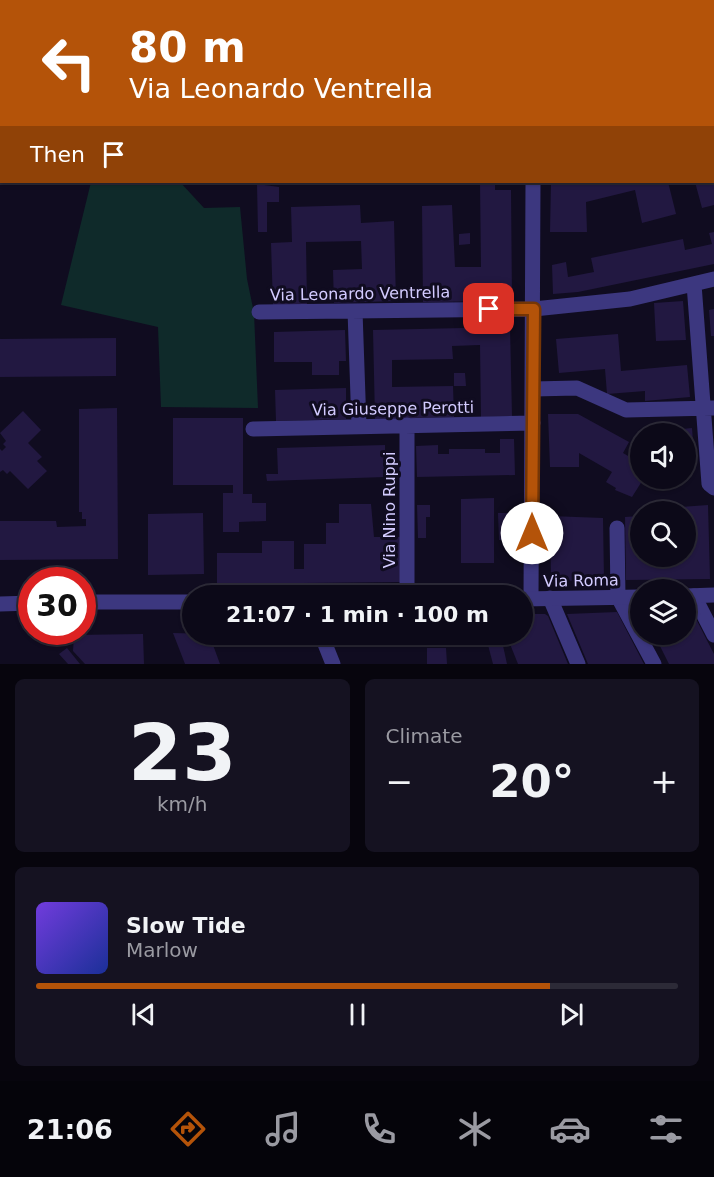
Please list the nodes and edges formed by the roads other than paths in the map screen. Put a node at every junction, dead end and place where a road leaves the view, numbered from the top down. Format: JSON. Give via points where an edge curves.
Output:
{"nodes":[{"id":1,"x":533,"y":183,"type":"edge"},
{"id":2,"x":714,"y":279,"type":"edge"},
{"id":3,"x":694,"y":284,"type":"junction"},
{"id":4,"x":534,"y":309,"type":"junction"},
{"id":5,"x":354,"y":311,"type":"junction"},
{"id":6,"x":259,"y":312,"type":"dead end"},
{"id":7,"x":533,"y":389,"type":"junction"},
{"id":8,"x":709,"y":408,"type":"edge"},
{"id":9,"x":533,"y":423,"type":"junction"},
{"id":10,"x":408,"y":425,"type":"junction"},
{"id":11,"x":359,"y":426,"type":"junction"},
{"id":12,"x":253,"y":429,"type":"dead end"},
{"id":13,"x":714,"y":488,"type":"edge"},
{"id":14,"x":617,"y":528,"type":"dead end"},
{"id":15,"x":407,"y":585,"type":"edge"},
{"id":16,"x":527,"y":585,"type":"edge"},
{"id":17,"x":714,"y":595,"type":"edge"},
{"id":18,"x":696,"y":596,"type":"edge"},
{"id":19,"x":618,"y":597,"type":"junction"},
{"id":20,"x":630,"y":597,"type":"edge"},
{"id":21,"x":550,"y":598,"type":"junction"},
{"id":22,"x":533,"y":599,"type":"edge"},
{"id":23,"x":96,"y":602,"type":"edge"},
{"id":24,"x":182,"y":602,"type":"edge"},
{"id":25,"x":18,"y":603,"type":"edge"},
{"id":26,"x":0,"y":604,"type":"edge"},
{"id":27,"x":696,"y":606,"type":"edge"},
{"id":28,"x":714,"y":635,"type":"edge"},
{"id":29,"x":325,"y":645,"type":"edge"},
{"id":30,"x":333,"y":664,"type":"edge"},
{"id":31,"x":578,"y":664,"type":"edge"},
{"id":32,"x":654,"y":664,"type":"edge"}],
"edges":[{"from":1,"to":4,"type":"street"},
{"from":2,"to":3,"type":"street","name":"Via Leonardo Ventrella"},
{"from":3,"to":4,"type":"street","name":"Via Leonardo Ventrella","via":[[630,299]]},
{"from":3,"to":8,"type":"street"},
{"from":4,"to":5,"type":"street","name":"Via Leonardo Ventrella"},
{"from":4,"to":7,"type":"street"},
{"from":5,"to":6,"type":"street","name":"Via Leonardo Ventrella"},
{"from":5,"to":11,"type":"street"},
{"from":7,"to":8,"type":"street","via":[[577,388],[626,410]]},
{"from":7,"to":9,"type":"street"},
{"from":8,"to":13,"type":"street","via":[[709,484]]},
{"from":9,"to":10,"type":"street","name":"Via Giuseppe Perotti"},
{"from":9,"to":16,"type":"street"},
{"from":10,"to":11,"type":"street","name":"Via Giuseppe Perotti"},
{"from":10,"to":15,"type":"street","name":"Via Nino Ruppi"},
{"from":11,"to":12,"type":"street","name":"Via Giuseppe Perotti"},
{"from":14,"to":19,"type":"street"},
{"from":17,"to":18,"type":"street"},
{"from":19,"to":20,"type":"street","name":"Via Roma"},
{"from":19,"to":21,"type":"street","name":"Via Roma"},
{"from":19,"to":32,"type":"street"},
{"from":21,"to":22,"type":"street","name":"Via Roma"},
{"from":21,"to":31,"type":"street"},
{"from":23,"to":24,"type":"street"},
{"from":25,"to":26,"type":"street"},
{"from":27,"to":28,"type":"street"},
{"from":29,"to":30,"type":"street"}]}
